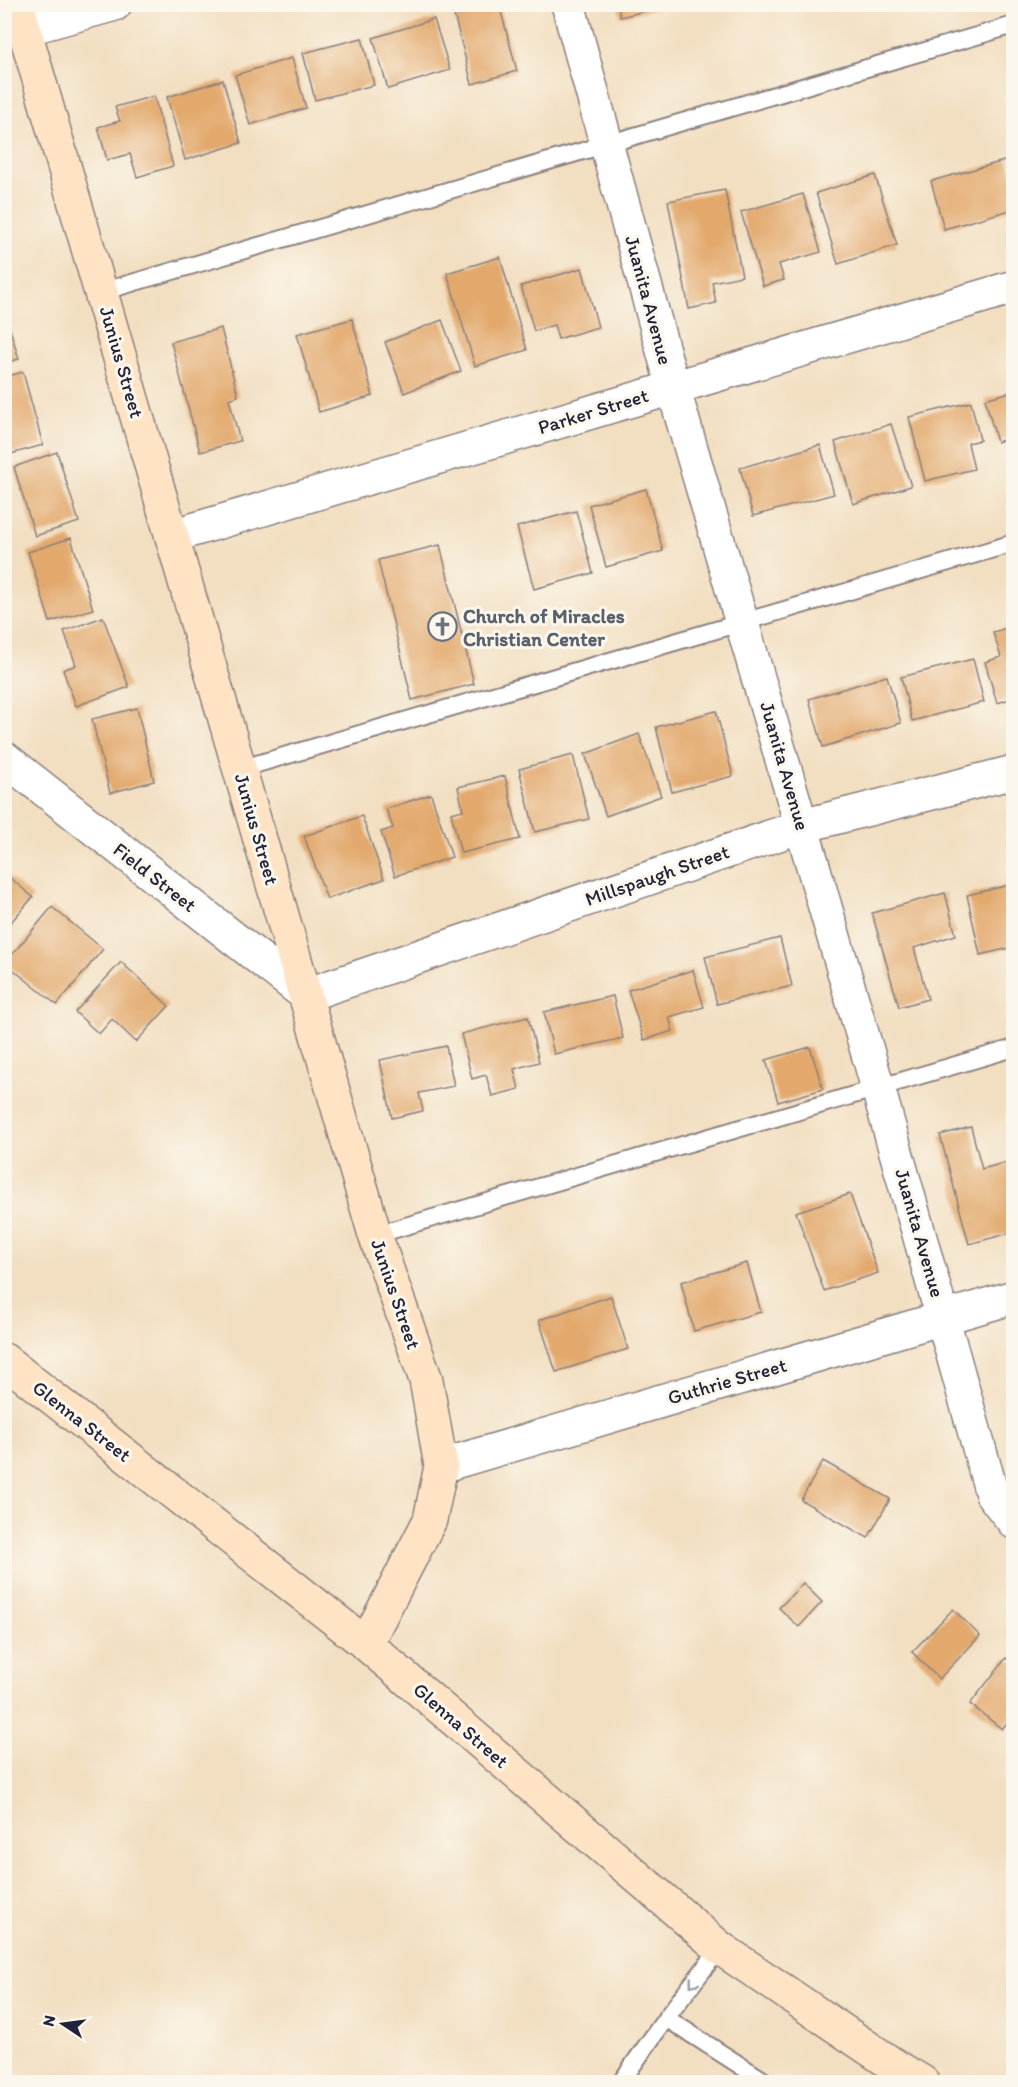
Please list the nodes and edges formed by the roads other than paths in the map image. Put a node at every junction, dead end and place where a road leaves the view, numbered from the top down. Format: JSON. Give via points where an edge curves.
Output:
{"nodes":[{"id":1,"x":115,"y":4,"type":"edge"},
{"id":2,"x":568,"y":4,"type":"edge"},
{"id":3,"x":21,"y":17,"type":"edge"},
{"id":4,"x":1014,"y":25,"type":"edge"},
{"id":5,"x":606,"y":144,"type":"junction"},
{"id":6,"x":1014,"y":286,"type":"edge"},
{"id":7,"x":101,"y":292,"type":"junction"},
{"id":8,"x":673,"y":387,"type":"junction"},
{"id":9,"x":172,"y":536,"type":"junction"},
{"id":10,"x":1014,"y":543,"type":"edge"},
{"id":11,"x":743,"y":623,"type":"junction"},
{"id":12,"x":4,"y":758,"type":"edge"},
{"id":13,"x":240,"y":769,"type":"junction"},
{"id":14,"x":1014,"y":772,"type":"edge"},
{"id":15,"x":802,"y":826,"type":"junction"},
{"id":16,"x":306,"y":995,"type":"junction"},
{"id":17,"x":1014,"y":1048,"type":"edge"},
{"id":18,"x":878,"y":1088,"type":"junction"},
{"id":19,"x":375,"y":1235,"type":"junction"},
{"id":20,"x":1014,"y":1297,"type":"edge"},
{"id":21,"x":944,"y":1317,"type":"junction"},
{"id":22,"x":4,"y":1360,"type":"edge"},
{"id":23,"x":441,"y":1466,"type":"junction"},
{"id":24,"x":1014,"y":1522,"type":"edge"},
{"id":25,"x":366,"y":1644,"type":"junction"},
{"id":26,"x":720,"y":1948,"type":"junction"},
{"id":27,"x":666,"y":2018,"type":"junction"},
{"id":28,"x":621,"y":2082,"type":"edge"},
{"id":29,"x":766,"y":2082,"type":"edge"},
{"id":30,"x":922,"y":2082,"type":"edge"}],
"edges":[{"from":1,"to":3,"type":"street"},
{"from":2,"to":5,"type":"street","name":"Juanita Avenue"},
{"from":3,"to":7,"type":"street","name":"Junius Street"},
{"from":4,"to":5,"type":"lane"},
{"from":5,"to":7,"type":"lane"},
{"from":5,"to":8,"type":"street","name":"Juanita Avenue"},
{"from":6,"to":8,"type":"street","name":"Parker Street"},
{"from":7,"to":9,"type":"street","name":"Junius Street"},
{"from":8,"to":9,"type":"street","name":"Parker Street"},
{"from":8,"to":11,"type":"street","name":"Juanita Avenue"},
{"from":9,"to":13,"type":"street","name":"Junius Street"},
{"from":10,"to":11,"type":"lane"},
{"from":11,"to":13,"type":"lane"},
{"from":11,"to":15,"type":"street","name":"Juanita Avenue"},
{"from":12,"to":16,"type":"street","name":"Field Street"},
{"from":13,"to":16,"type":"street","name":"Junius Street"},
{"from":14,"to":15,"type":"street","name":"Millspaugh Street"},
{"from":15,"to":16,"type":"street","name":"Millspaugh Street"},
{"from":15,"to":18,"type":"street","name":"Juanita Avenue"},
{"from":16,"to":19,"type":"street","name":"Junius Street"},
{"from":17,"to":18,"type":"lane"},
{"from":18,"to":19,"type":"lane"},
{"from":18,"to":21,"type":"street","name":"Juanita Avenue"},
{"from":19,"to":23,"type":"street","name":"Junius Street","via":[[426,1380]]},
{"from":20,"to":21,"type":"street","name":"Guthrie Street"},
{"from":21,"to":23,"type":"street","name":"Guthrie Street"},
{"from":21,"to":24,"type":"street","name":"Juanita Avenue","via":[[992,1494]]},
{"from":22,"to":25,"type":"street","name":"Glenna Street"},
{"from":23,"to":25,"type":"street","name":"Junius Street","via":[[430,1520]]},
{"from":25,"to":26,"type":"street","name":"Glenna Street"},
{"from":26,"to":27,"type":"lane","one_way":true},
{"from":26,"to":30,"type":"street","name":"Glenna Street"},
{"from":27,"to":28,"type":"lane"},
{"from":27,"to":29,"type":"lane"}]}
